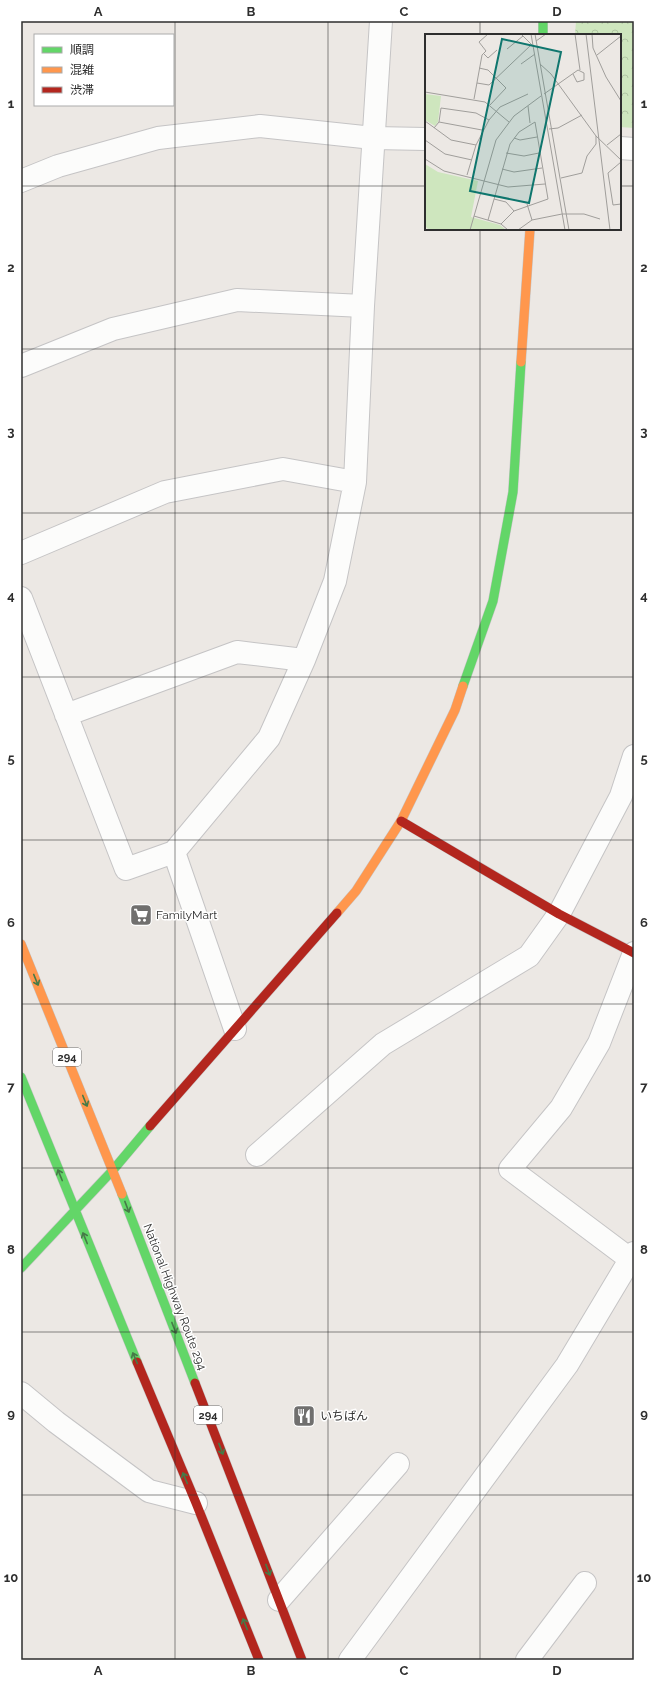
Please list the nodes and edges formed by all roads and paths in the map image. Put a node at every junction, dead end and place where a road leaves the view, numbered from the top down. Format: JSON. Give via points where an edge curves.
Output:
{"nodes":[{"id":1,"x":381,"y":21,"type":"edge"},
{"id":2,"x":543,"y":21,"type":"edge"},
{"id":3,"x":542,"y":34,"type":"edge"},
{"id":4,"x":373,"y":138,"type":"junction"},
{"id":5,"x":425,"y":139,"type":"edge"},
{"id":6,"x":621,"y":148,"type":"edge"},
{"id":7,"x":634,"y":149,"type":"edge"},
{"id":8,"x":21,"y":181,"type":"edge"},
{"id":9,"x":530,"y":230,"type":"edge"},
{"id":10,"x":363,"y":306,"type":"junction"},
{"id":11,"x":21,"y":366,"type":"edge"},
{"id":12,"x":355,"y":482,"type":"junction"},
{"id":13,"x":21,"y":553,"type":"edge"},
{"id":14,"x":21,"y":598,"type":"edge"},
{"id":15,"x":304,"y":660,"type":"junction"},
{"id":16,"x":66,"y":716,"type":"junction"},
{"id":17,"x":634,"y":756,"type":"edge"},
{"id":18,"x":627,"y":798,"type":"edge"},
{"id":19,"x":401,"y":820,"type":"junction"},
{"id":20,"x":174,"y":852,"type":"junction"},
{"id":21,"x":559,"y":914,"type":"junction"},
{"id":22,"x":21,"y":944,"type":"edge"},
{"id":23,"x":634,"y":953,"type":"edge"},
{"id":24,"x":235,"y":1029,"type":"junction"},
{"id":25,"x":21,"y":1077,"type":"edge"},
{"id":26,"x":257,"y":1155,"type":"dead end"},
{"id":27,"x":113,"y":1170,"type":"junction"},
{"id":28,"x":74,"y":1211,"type":"junction"},
{"id":29,"x":633,"y":1258,"type":"edge"},
{"id":30,"x":21,"y":1268,"type":"edge"},
{"id":31,"x":21,"y":1393,"type":"edge"},
{"id":32,"x":398,"y":1464,"type":"dead end"},
{"id":33,"x":196,"y":1503,"type":"junction"},
{"id":34,"x":585,"y":1583,"type":"dead end"},
{"id":35,"x":279,"y":1600,"type":"junction"},
{"id":36,"x":259,"y":1660,"type":"edge"},
{"id":37,"x":302,"y":1660,"type":"edge"},
{"id":38,"x":350,"y":1660,"type":"edge"},
{"id":39,"x":528,"y":1660,"type":"edge"}],
"edges":[{"from":1,"to":4,"type":"street"},
{"from":2,"to":3,"type":"main road"},
{"from":4,"to":5,"type":"street"},
{"from":4,"to":8,"type":"street","via":[[260,126],[158,138],[58,166]]},
{"from":4,"to":10,"type":"street"},
{"from":6,"to":7,"type":"street"},
{"from":9,"to":19,"type":"main road","via":[[513,492],[493,601],[455,710]]},
{"from":10,"to":11,"type":"street","via":[[237,300],[113,329]]},
{"from":10,"to":12,"type":"street"},
{"from":12,"to":13,"type":"street","via":[[283,469],[165,492]]},
{"from":12,"to":15,"type":"street","via":[[335,581]]},
{"from":14,"to":16,"type":"street"},
{"from":15,"to":16,"type":"street","via":[[237,652]]},
{"from":15,"to":20,"type":"street","via":[[269,738]]},
{"from":16,"to":20,"type":"street","via":[[126,869]]},
{"from":17,"to":18,"type":"street"},
{"from":18,"to":21,"type":"street"},
{"from":19,"to":21,"type":"main road"},
{"from":19,"to":24,"type":"main road","via":[[356,891]]},
{"from":20,"to":24,"type":"street"},
{"from":21,"to":23,"type":"main road"},
{"from":21,"to":26,"type":"street","via":[[529,956],[383,1044]]},
{"from":22,"to":27,"type":"main road","name":"National Highway Route 294","number":"294","one_way":true},
{"from":23,"to":29,"type":"street","via":[[595,1049],[562,1108],[510,1169]]},
{"from":24,"to":27,"type":"main road"},
{"from":28,"to":25,"type":"main road","one_way":true},
{"from":27,"to":28,"type":"main road"},
{"from":27,"to":35,"type":"main road","name":"National Highway Route 294","number":"294","one_way":true},
{"from":28,"to":30,"type":"main road"},
{"from":33,"to":28,"type":"main road","one_way":true},
{"from":29,"to":38,"type":"street","via":[[567,1366]]},
{"from":31,"to":33,"type":"street","via":[[150,1491]]},
{"from":32,"to":35,"type":"street"},
{"from":36,"to":33,"type":"main road","one_way":true},
{"from":34,"to":39,"type":"street"},
{"from":35,"to":37,"type":"main road","name":"National Highway Route 294","number":"294"}]}
